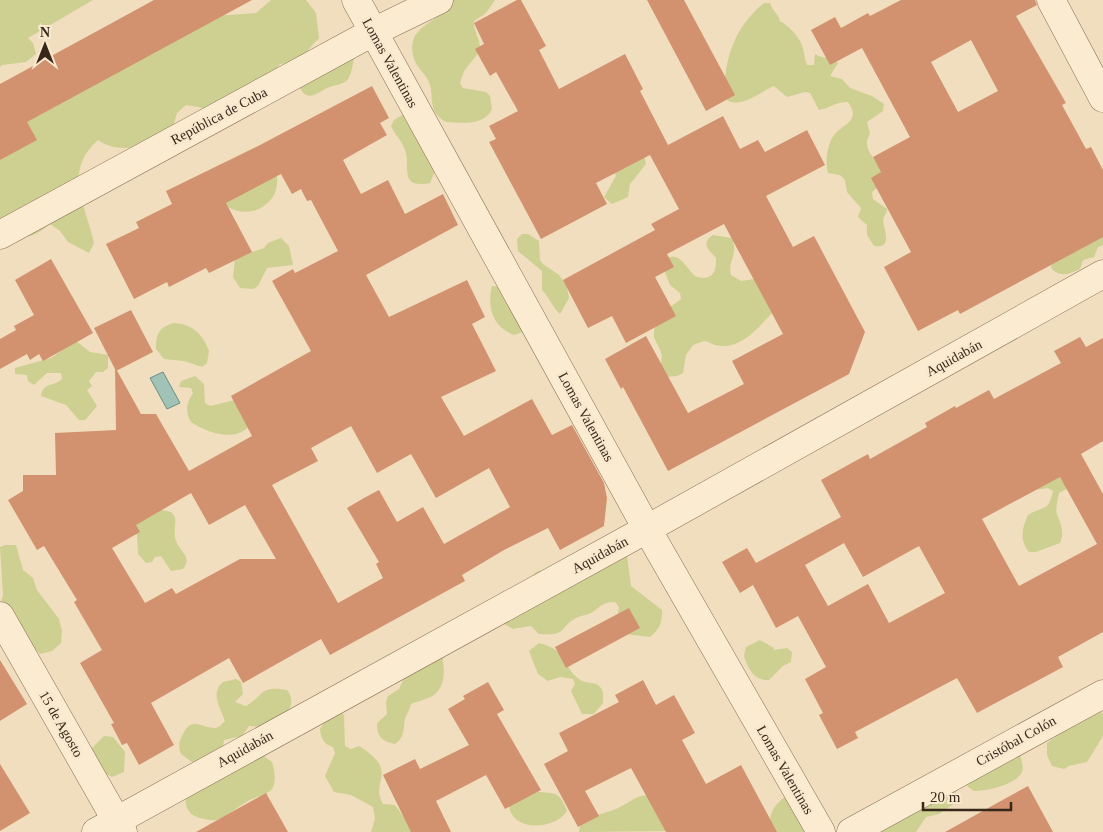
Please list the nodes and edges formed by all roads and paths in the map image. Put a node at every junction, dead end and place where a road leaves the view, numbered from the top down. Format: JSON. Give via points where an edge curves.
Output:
{"nodes":[{"id":1,"x":356,"y":0,"type":"edge"},
{"id":2,"x":439,"y":0,"type":"edge"},
{"id":3,"x":1051,"y":0,"type":"edge"},
{"id":4,"x":373,"y":32,"type":"junction"},
{"id":5,"x":1103,"y":98,"type":"edge"},
{"id":6,"x":0,"y":235,"type":"edge"},
{"id":7,"x":1103,"y":274,"type":"edge"},
{"id":8,"x":647,"y":529,"type":"junction"},
{"id":9,"x":0,"y":616,"type":"edge"},
{"id":10,"x":1103,"y":694,"type":"edge"},
{"id":11,"x":112,"y":828,"type":"edge"},
{"id":12,"x":821,"y":832,"type":"edge"},
{"id":13,"x":851,"y":832,"type":"edge"}],
"edges":[{"from":1,"to":4,"type":"street","name":"Lomas Valentinas"},
{"from":2,"to":4,"type":"street","name":"República de Cuba"},
{"from":3,"to":5,"type":"street"},
{"from":4,"to":6,"type":"street","name":"República de Cuba"},
{"from":4,"to":8,"type":"street","name":"Lomas Valentinas"},
{"from":7,"to":8,"type":"street","name":"Aquidabán"},
{"from":8,"to":11,"type":"street","name":"Aquidabán"},
{"from":8,"to":12,"type":"street","name":"Lomas Valentinas"},
{"from":9,"to":11,"type":"street","name":"15 de Agosto"},
{"from":10,"to":13,"type":"street","name":"Cristóbal Colón"}]}
